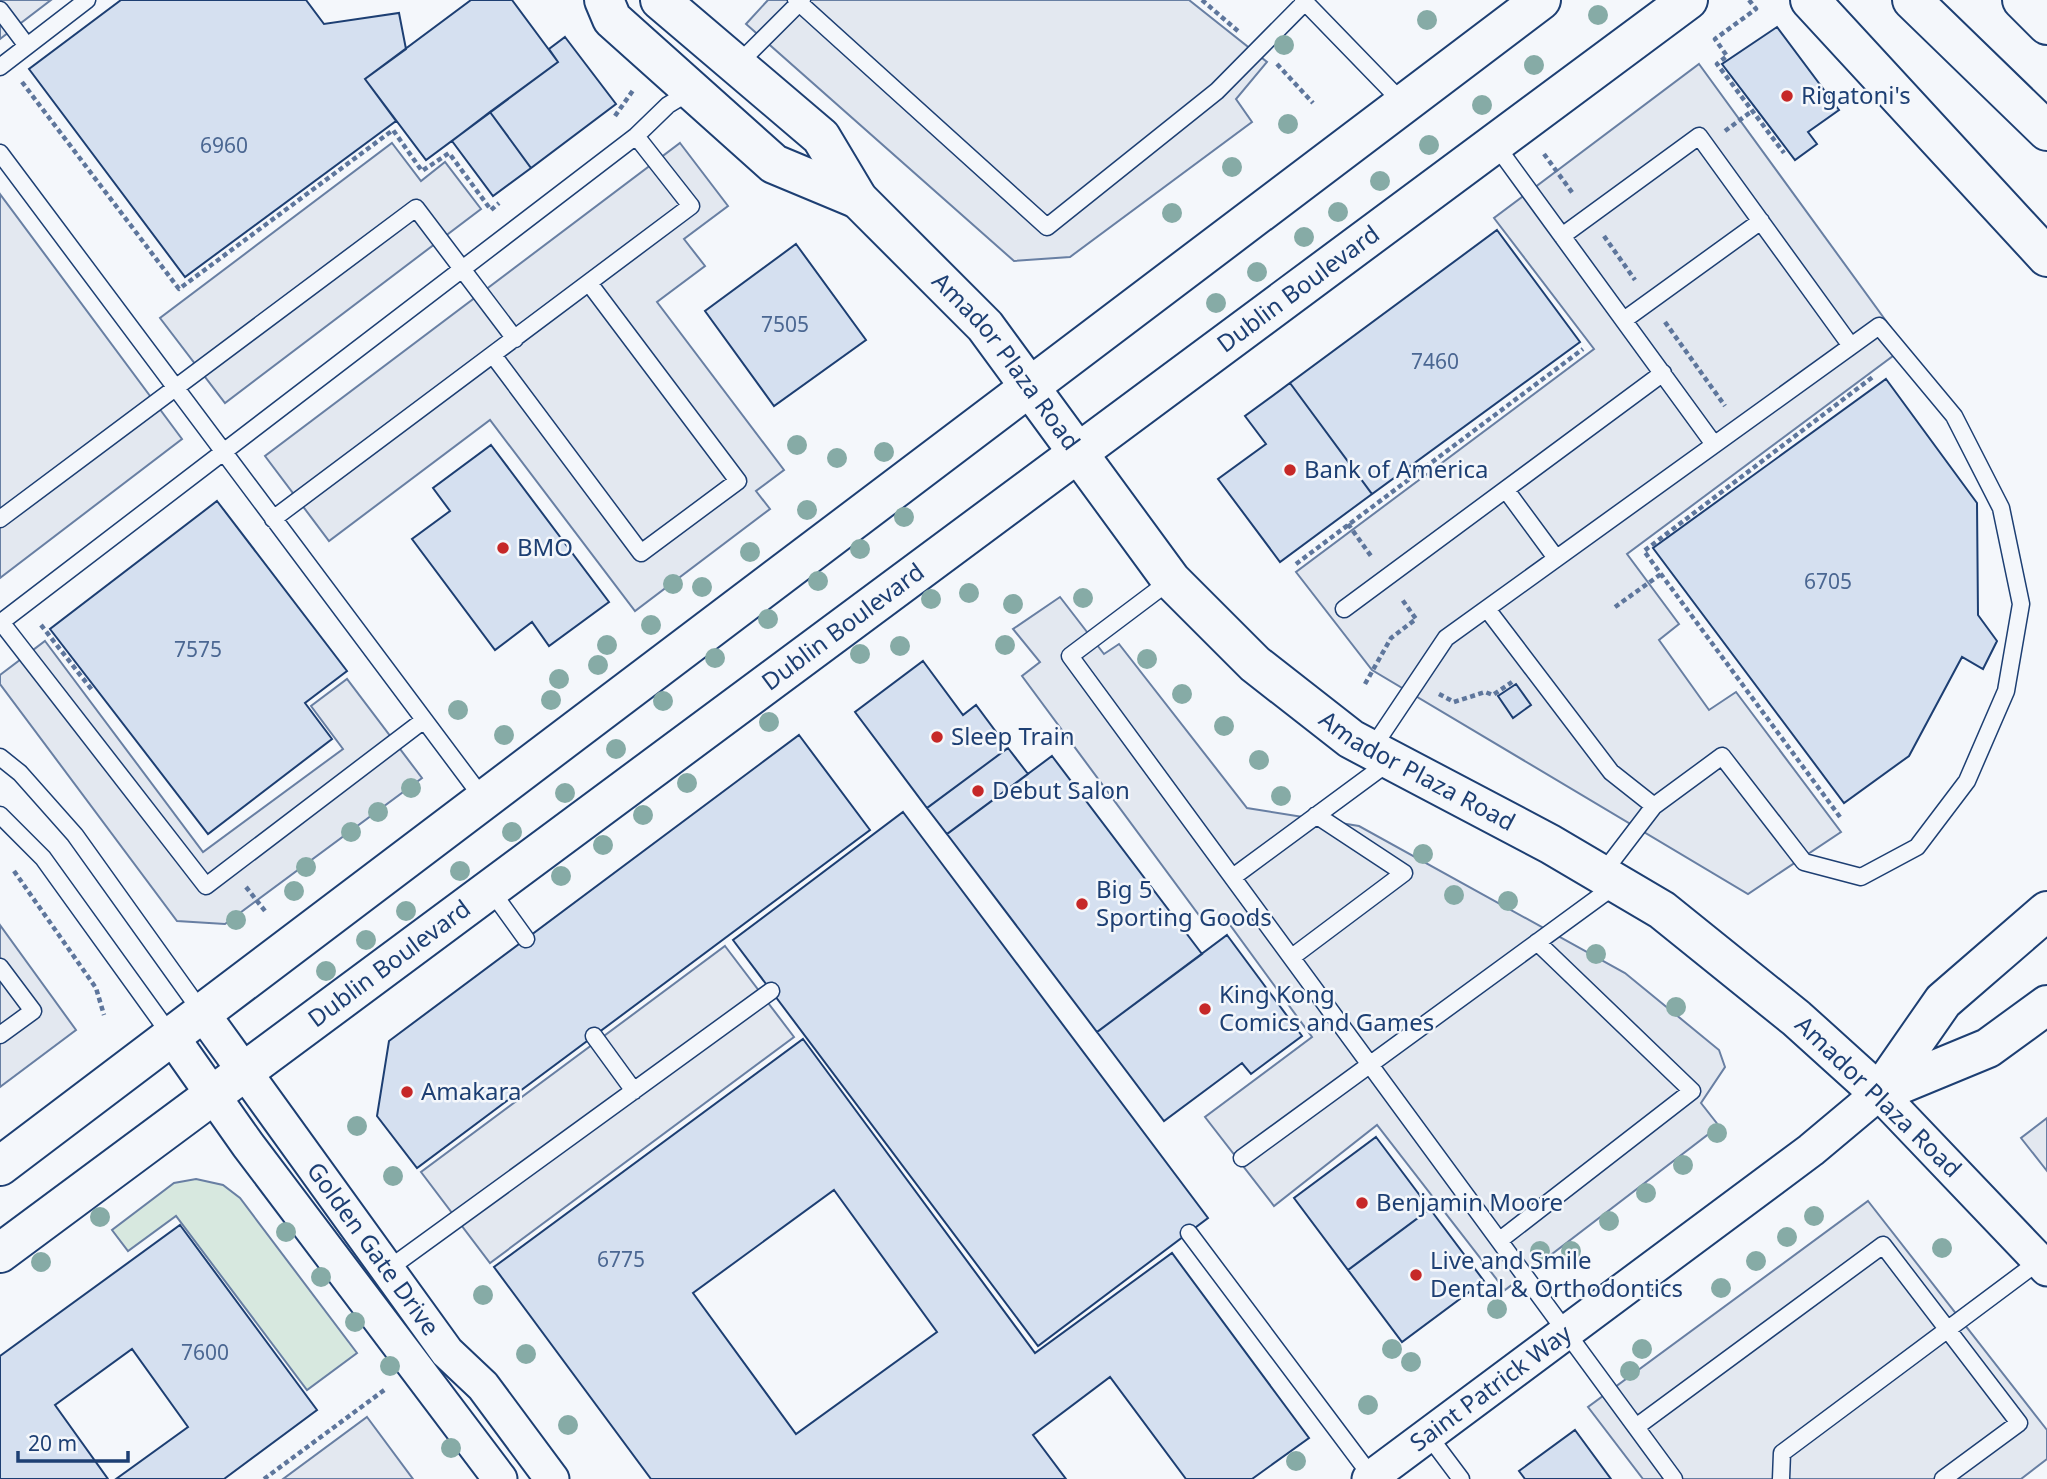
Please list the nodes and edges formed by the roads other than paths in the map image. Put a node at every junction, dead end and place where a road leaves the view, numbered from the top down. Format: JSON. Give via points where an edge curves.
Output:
{"nodes":[{"id":1,"x":87,"y":0,"type":"edge"},
{"id":2,"x":604,"y":0,"type":"edge"},
{"id":3,"x":660,"y":0,"type":"edge"},
{"id":4,"x":1541,"y":0,"type":"edge"},
{"id":5,"x":1688,"y":0,"type":"edge"},
{"id":6,"x":1810,"y":0,"type":"edge"},
{"id":7,"x":1912,"y":0,"type":"edge"},
{"id":8,"x":2022,"y":0,"type":"edge"},
{"id":9,"x":799,"y":1,"type":"edge"},
{"id":10,"x":1304,"y":1,"type":"edge"},
{"id":11,"x":0,"y":10,"type":"edge"},
{"id":12,"x":2047,"y":25,"type":"edge"},
{"id":13,"x":27,"y":46,"type":"junction"},
{"id":14,"x":738,"y":64,"type":"junction"},
{"id":15,"x":7,"y":69,"type":"edge"},
{"id":16,"x":691,"y":91,"type":"junction"},
{"id":17,"x":1402,"y":102,"type":"junction"},
{"id":18,"x":2047,"y":131,"type":"edge"},
{"id":19,"x":636,"y":136,"type":"junction"},
{"id":20,"x":1495,"y":144,"type":"junction"},
{"id":21,"x":0,"y":153,"type":"edge"},
{"id":22,"x":858,"y":199,"type":"junction"},
{"id":23,"x":1761,"y":221,"type":"junction"},
{"id":24,"x":1562,"y":236,"type":"junction"},
{"id":25,"x":2047,"y":257,"type":"edge"},
{"id":26,"x":463,"y":269,"type":"junction"},
{"id":27,"x":589,"y":283,"type":"junction"},
{"id":28,"x":1624,"y":320,"type":"junction"},
{"id":29,"x":515,"y":338,"type":"junction"},
{"id":30,"x":1851,"y":346,"type":"junction"},
{"id":31,"x":492,"y":355,"type":"junction"},
{"id":32,"x":1662,"y":373,"type":"junction"},
{"id":33,"x":175,"y":388,"type":"junction"},
{"id":34,"x":1030,"y":388,"type":"junction"},
{"id":35,"x":1713,"y":443,"type":"junction"},
{"id":36,"x":223,"y":451,"type":"junction"},
{"id":37,"x":1077,"y":452,"type":"junction"},
{"id":38,"x":1506,"y":490,"type":"junction"},
{"id":39,"x":0,"y":519,"type":"edge"},
{"id":40,"x":273,"y":519,"type":"junction"},
{"id":41,"x":1556,"y":558,"type":"junction"},
{"id":42,"x":1171,"y":579,"type":"junction"},
{"id":43,"x":1344,"y":609,"type":"dead end"},
{"id":44,"x":1487,"y":609,"type":"junction"},
{"id":45,"x":1,"y":622,"type":"edge"},
{"id":46,"x":424,"y":720,"type":"junction"},
{"id":47,"x":1381,"y":755,"type":"junction"},
{"id":48,"x":0,"y":757,"type":"edge"},
{"id":49,"x":485,"y":801,"type":"junction"},
{"id":50,"x":1654,"y":806,"type":"junction"},
{"id":51,"x":0,"y":815,"type":"edge"},
{"id":52,"x":1316,"y":816,"type":"junction"},
{"id":53,"x":1233,"y":877,"type":"junction"},
{"id":54,"x":1609,"y":879,"type":"junction"},
{"id":55,"x":490,"y":889,"type":"junction"},
{"id":56,"x":2047,"y":911,"type":"edge"},
{"id":57,"x":526,"y":939,"type":"dead end"},
{"id":58,"x":1537,"y":942,"type":"junction"},
{"id":59,"x":1292,"y":957,"type":"junction"},
{"id":60,"x":0,"y":967,"type":"edge"},
{"id":61,"x":771,"y":991,"type":"dead end"},
{"id":62,"x":2047,"y":1005,"type":"edge"},
{"id":63,"x":203,"y":1014,"type":"junction"},
{"id":64,"x":0,"y":1035,"type":"edge"},
{"id":65,"x":594,"y":1036,"type":"dead end"},
{"id":66,"x":172,"y":1037,"type":"junction"},
{"id":67,"x":1371,"y":1065,"type":"junction"},
{"id":68,"x":244,"y":1073,"type":"junction"},
{"id":69,"x":634,"y":1091,"type":"junction"},
{"id":70,"x":1879,"y":1093,"type":"junction"},
{"id":71,"x":214,"y":1096,"type":"junction"},
{"id":72,"x":1242,"y":1158,"type":"dead end"},
{"id":73,"x":0,"y":1166,"type":"edge"},
{"id":74,"x":1189,"y":1233,"type":"dead end"},
{"id":75,"x":1500,"y":1240,"type":"junction"},
{"id":76,"x":0,"y":1254,"type":"edge"},
{"id":77,"x":2045,"y":1262,"type":"edge"},
{"id":78,"x":387,"y":1270,"type":"junction"},
{"id":79,"x":1947,"y":1330,"type":"junction"},
{"id":80,"x":1567,"y":1333,"type":"junction"},
{"id":81,"x":1636,"y":1427,"type":"junction"},
{"id":82,"x":1428,"y":1435,"type":"junction"},
{"id":83,"x":1370,"y":1478,"type":"edge"},
{"id":84,"x":500,"y":1479,"type":"edge"},
{"id":85,"x":552,"y":1479,"type":"edge"},
{"id":86,"x":1461,"y":1479,"type":"edge"},
{"id":87,"x":1674,"y":1479,"type":"edge"},
{"id":88,"x":1781,"y":1479,"type":"edge"},
{"id":89,"x":1943,"y":1479,"type":"edge"}],
"edges":[{"from":1,"to":13,"type":"lane"},
{"from":2,"to":16,"type":"main road","name":"Amador Plaza Road","via":[[612,19]]},
{"from":3,"to":14,"type":"main road","name":"Amador Plaza Road"},
{"from":4,"to":17,"type":"main road"},
{"from":5,"to":20,"type":"main road","name":"Dublin Boulevard"},
{"from":6,"to":25,"type":"main road"},
{"from":7,"to":18,"type":"main road"},
{"from":8,"to":12,"type":"main road"},
{"from":9,"to":10,"type":"lane","via":[[1047,227],[1217,91]]},
{"from":9,"to":14,"type":"lane"},
{"from":10,"to":17,"type":"lane"},
{"from":11,"to":13,"type":"lane"},
{"from":13,"to":15,"type":"lane"},
{"from":14,"to":22,"type":"main road","name":"Amador Plaza Road","via":[[821,137]]},
{"from":16,"to":19,"type":"lane","via":[[667,105]]},
{"from":16,"to":22,"type":"main road","name":"Amador Plaza Road","via":[[774,164]]},
{"from":17,"to":34,"type":"main road"},
{"from":19,"to":26,"type":"lane"},
{"from":19,"to":27,"type":"lane","via":[[691,206]]},
{"from":20,"to":24,"type":"lane"},
{"from":20,"to":37,"type":"main road","name":"Dublin Boulevard"},
{"from":21,"to":33,"type":"lane"},
{"from":22,"to":34,"type":"main road","name":"Amador Plaza Road","via":[[985,326]]},
{"from":23,"to":24,"type":"lane","via":[[1699,136]]},
{"from":23,"to":28,"type":"lane"},
{"from":23,"to":30,"type":"lane"},
{"from":24,"to":28,"type":"lane"},
{"from":26,"to":29,"type":"lane"},
{"from":26,"to":33,"type":"lane","via":[[416,208]]},
{"from":26,"to":36,"type":"lane"},
{"from":27,"to":29,"type":"lane"},
{"from":27,"to":31,"type":"lane","via":[[738,481],[716,498],[641,553]]},
{"from":28,"to":32,"type":"lane"},
{"from":29,"to":31,"type":"lane"},
{"from":30,"to":35,"type":"lane"},
{"from":30,"to":50,"type":"lane","via":[[1879,326],[1954,416],[2001,508],[2021,604],[2006,691],[1967,781],[1917,847],[1861,877],[1804,862],[1723,756]]},
{"from":31,"to":40,"type":"lane"},
{"from":32,"to":35,"type":"lane"},
{"from":32,"to":38,"type":"lane"},
{"from":33,"to":36,"type":"lane"},
{"from":33,"to":39,"type":"lane"},
{"from":34,"to":37,"type":"main road","name":"Amador Plaza Road"},
{"from":34,"to":49,"type":"main road"},
{"from":35,"to":41,"type":"lane"},
{"from":36,"to":40,"type":"lane"},
{"from":36,"to":45,"type":"lane"},
{"from":37,"to":42,"type":"main road","name":"Amador Plaza Road"},
{"from":37,"to":55,"type":"main road","name":"Dublin Boulevard"},
{"from":38,"to":41,"type":"lane"},
{"from":38,"to":43,"type":"lane"},
{"from":40,"to":46,"type":"lane"},
{"from":41,"to":44,"type":"lane"},
{"from":42,"to":47,"type":"main road","name":"Amador Plaza Road","via":[[1255,664],[1351,739]]},
{"from":42,"to":53,"type":"lane","via":[[1070,656]]},
{"from":44,"to":47,"type":"lane","via":[[1447,638]]},
{"from":44,"to":50,"type":"lane","via":[[1611,772]]},
{"from":45,"to":46,"type":"lane","via":[[206,886]]},
{"from":46,"to":49,"type":"lane"},
{"from":47,"to":52,"type":"lane"},
{"from":47,"to":54,"type":"main road","name":"Amador Plaza Road"},
{"from":48,"to":63,"type":"lane","via":[[75,835]]},
{"from":49,"to":63,"type":"main road"},
{"from":50,"to":54,"type":"lane"},
{"from":51,"to":66,"type":"lane","via":[[43,858]]},
{"from":52,"to":53,"type":"lane"},
{"from":52,"to":59,"type":"lane","via":[[1404,873]]},
{"from":53,"to":59,"type":"lane"},
{"from":54,"to":58,"type":"lane"},
{"from":54,"to":70,"type":"main road","name":"Amador Plaza Road","via":[[1662,911],[1796,1018]]},
{"from":55,"to":57,"type":"lane"},
{"from":55,"to":68,"type":"main road","name":"Dublin Boulevard"},
{"from":56,"to":70,"type":"main road","via":[[1943,1001]]},
{"from":58,"to":67,"type":"lane"},
{"from":58,"to":75,"type":"lane","via":[[1692,1091]]},
{"from":59,"to":67,"type":"lane"},
{"from":60,"to":64,"type":"lane","via":[[33,1011]]},
{"from":61,"to":69,"type":"lane"},
{"from":62,"to":70,"type":"main road","via":[[1988,1048]]},
{"from":63,"to":66,"type":"main road"},
{"from":63,"to":68,"type":"street","name":"Golden Gate Drive"},
{"from":65,"to":69,"type":"lane"},
{"from":66,"to":71,"type":"street","name":"Golden Gate Drive"},
{"from":66,"to":73,"type":"main road"},
{"from":67,"to":72,"type":"lane"},
{"from":67,"to":75,"type":"lane"},
{"from":68,"to":71,"type":"main road","name":"Dublin Boulevard"},
{"from":68,"to":78,"type":"street","name":"Golden Gate Drive"},
{"from":69,"to":78,"type":"lane"},
{"from":70,"to":77,"type":"street","name":"Amador Plaza Road"},
{"from":70,"to":80,"type":"street","name":"Saint Patrick Way","via":[[1819,1144]]},
{"from":71,"to":76,"type":"main road","name":"Dublin Boulevard"},
{"from":71,"to":84,"type":"street","name":"Golden Gate Drive"},
{"from":74,"to":83,"type":"lane"},
{"from":75,"to":80,"type":"lane"},
{"from":77,"to":79,"type":"lane"},
{"from":78,"to":85,"type":"street","name":"Golden Gate Drive","via":[[447,1352],[483,1386]]},
{"from":79,"to":81,"type":"lane","via":[[1883,1245]]},
{"from":79,"to":88,"type":"lane","via":[[1782,1453]]},
{"from":79,"to":89,"type":"lane","via":[[2019,1423]]},
{"from":80,"to":81,"type":"lane"},
{"from":80,"to":82,"type":"street","name":"Saint Patrick Way"},
{"from":81,"to":87,"type":"lane"},
{"from":82,"to":83,"type":"street","name":"Saint Patrick Way"},
{"from":82,"to":86,"type":"lane"}]}
